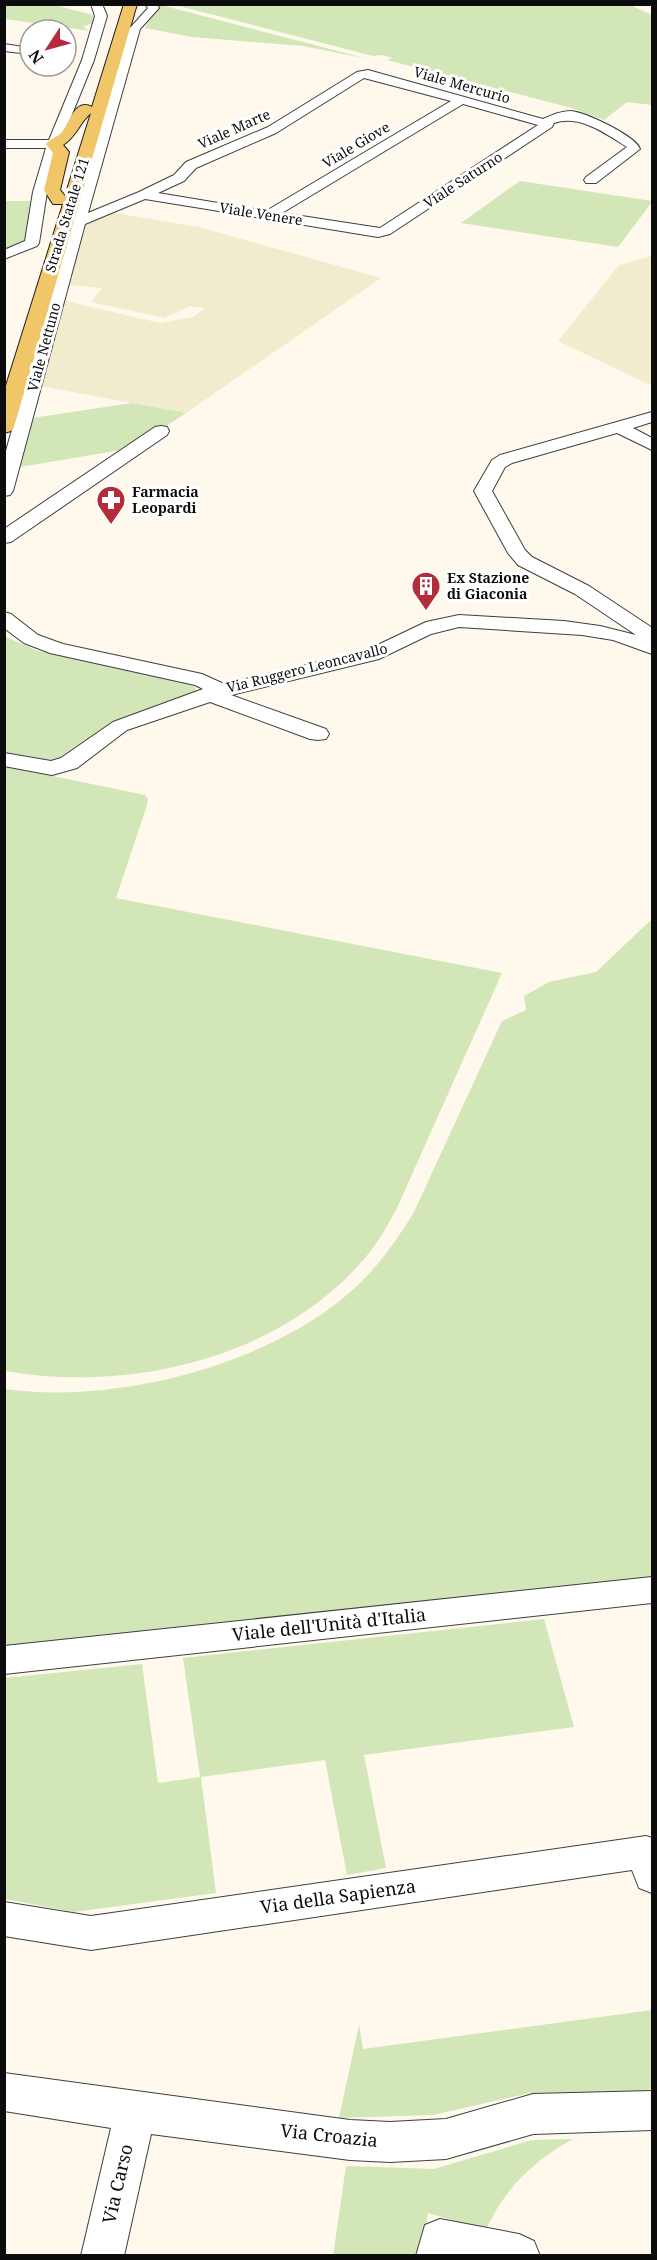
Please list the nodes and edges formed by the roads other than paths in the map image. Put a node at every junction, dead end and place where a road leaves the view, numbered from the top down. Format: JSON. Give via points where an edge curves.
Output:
{"nodes":[{"id":1,"x":96,"y":4,"type":"edge"},
{"id":2,"x":119,"y":4,"type":"edge"},
{"id":3,"x":131,"y":4,"type":"edge"},
{"id":4,"x":150,"y":4,"type":"edge"},
{"id":5,"x":368,"y":74,"type":"joint"},
{"id":6,"x":460,"y":100,"type":"junction"},
{"id":7,"x":86,"y":110,"type":"junction"},
{"id":8,"x":548,"y":124,"type":"junction"},
{"id":9,"x":4,"y":144,"type":"edge"},
{"id":10,"x":54,"y":144,"type":"junction"},
{"id":11,"x":591,"y":180,"type":"dead end"},
{"id":12,"x":144,"y":195,"type":"junction"},
{"id":13,"x":58,"y":200,"type":"junction"},
{"id":14,"x":267,"y":216,"type":"junction"},
{"id":15,"x":79,"y":221,"type":"junction"},
{"id":16,"x":378,"y":233,"type":"joint"},
{"id":17,"x":4,"y":255,"type":"edge"},
{"id":18,"x":4,"y":371,"type":"edge"},
{"id":19,"x":652,"y":417,"type":"edge"},
{"id":20,"x":619,"y":426,"type":"junction"},
{"id":21,"x":4,"y":427,"type":"edge"},
{"id":22,"x":161,"y":431,"type":"dead end"},
{"id":23,"x":652,"y":446,"type":"edge"},
{"id":24,"x":4,"y":491,"type":"edge"},
{"id":25,"x":4,"y":538,"type":"edge"},
{"id":26,"x":4,"y":618,"type":"edge"},
{"id":27,"x":4,"y":626,"type":"edge"},
{"id":28,"x":31,"y":639,"type":"junction"},
{"id":29,"x":649,"y":646,"type":"edge"},
{"id":30,"x":215,"y":692,"type":"junction"},
{"id":31,"x":318,"y":734,"type":"dead end"},
{"id":32,"x":4,"y":759,"type":"edge"},
{"id":33,"x":652,"y":1590,"type":"edge"},
{"id":34,"x":4,"y":1660,"type":"edge"},
{"id":35,"x":652,"y":1876,"type":"edge"},
{"id":36,"x":4,"y":1919,"type":"edge"},
{"id":37,"x":4,"y":2092,"type":"edge"},
{"id":38,"x":652,"y":2111,"type":"edge"},
{"id":39,"x":135,"y":2112,"type":"junction"},
{"id":40,"x":102,"y":2256,"type":"edge"},
{"id":41,"x":437,"y":2256,"type":"edge"},
{"id":42,"x":519,"y":2256,"type":"edge"}],
"edges":[{"from":1,"to":10,"type":"street","via":[[101,16],[82,59]]},
{"from":2,"to":7,"type":"main road","name":"Strada Statale 121"},
{"from":3,"to":21,"type":"main road","name":"Strada Statale 121"},
{"from":4,"to":15,"type":"street","name":"Viale Nettuno","via":[[153,10],[135,29]]},
{"from":5,"to":6,"type":"street","name":"Viale Mercurio"},
{"from":5,"to":12,"type":"street","name":"Viale Marte","via":[[272,130],[191,165],[179,178]]},
{"from":6,"to":8,"type":"street","name":"Viale Mercurio"},
{"from":6,"to":14,"type":"street","name":"Viale Giove"},
{"from":7,"to":10,"type":"main road","via":[[77,117],[69,135]]},
{"from":7,"to":13,"type":"main road","name":"Strada Statale 121"},
{"from":8,"to":11,"type":"street","name":"Viale Saturno","via":[[572,115],[633,145],[634,149]]},
{"from":8,"to":16,"type":"street","name":"Viale Saturno"},
{"from":9,"to":10,"type":"street"},
{"from":10,"to":13,"type":"main road","via":[[61,152],[52,190]]},
{"from":10,"to":17,"type":"street","via":[[40,192],[32,243]]},
{"from":12,"to":14,"type":"street","name":"Viale Venere"},
{"from":12,"to":15,"type":"street","name":"Viale Marte"},
{"from":13,"to":18,"type":"main road","name":"Strada Statale 121"},
{"from":14,"to":16,"type":"street","name":"Viale Venere"},
{"from":15,"to":24,"type":"street","name":"Viale Nettuno"},
{"from":19,"to":20,"type":"street"},
{"from":20,"to":23,"type":"street"},
{"from":20,"to":29,"type":"street","via":[[506,459],[498,464],[483,491],[525,561],[582,590],[644,631]]},
{"from":22,"to":25,"type":"street"},
{"from":26,"to":28,"type":"street","name":"Via Ruggero Leoncavallo"},
{"from":27,"to":28,"type":"street"},
{"from":28,"to":30,"type":"street","name":"Via Ruggero Leoncavallo","via":[[57,649],[202,680]]},
{"from":29,"to":30,"type":"street","name":"Via Ruggero Leoncavallo","via":[[576,627],[445,623],[371,655]]},
{"from":30,"to":31,"type":"street"},
{"from":30,"to":32,"type":"street","via":[[120,726],[69,763],[52,768]]},
{"from":33,"to":34,"type":"street","name":"Viale dell'Unità d'Italia"},
{"from":35,"to":36,"type":"street","name":"Via della Sapienza","via":[[646,1852],[91,1933]]},
{"from":37,"to":39,"type":"street","name":"Via Croazia"},
{"from":38,"to":39,"type":"street","name":"Via Croazia","via":[[533,2114],[446,2139],[390,2142]]},
{"from":39,"to":40,"type":"street","name":"Via Carso"},
{"from":41,"to":42,"type":"street","via":[[440,2240]]}]}
